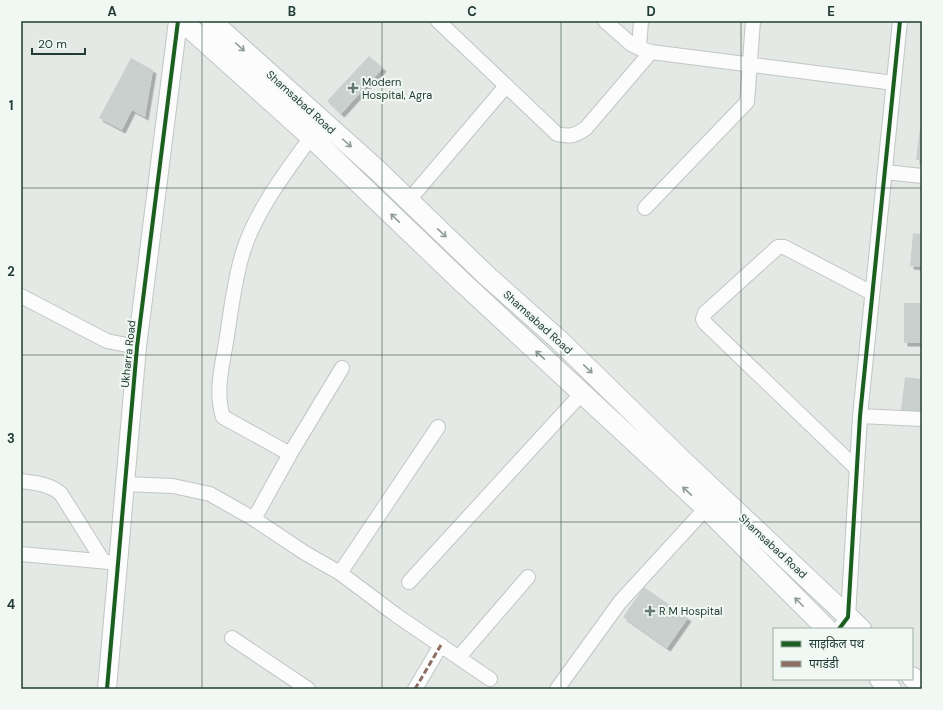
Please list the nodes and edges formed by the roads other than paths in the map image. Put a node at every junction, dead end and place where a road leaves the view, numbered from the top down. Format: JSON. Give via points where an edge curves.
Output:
{"nodes":[{"id":1,"x":211,"y":21,"type":"edge"},
{"id":2,"x":438,"y":21,"type":"edge"},
{"id":3,"x":605,"y":21,"type":"edge"},
{"id":4,"x":641,"y":21,"type":"edge"},
{"id":5,"x":753,"y":21,"type":"edge"},
{"id":6,"x":900,"y":21,"type":"edge"},
{"id":7,"x":185,"y":22,"type":"edge"},
{"id":8,"x":645,"y":50,"type":"junction"},
{"id":9,"x":749,"y":63,"type":"junction"},
{"id":10,"x":894,"y":83,"type":"junction"},
{"id":11,"x":506,"y":86,"type":"junction"},
{"id":12,"x":311,"y":137,"type":"junction"},
{"id":13,"x":885,"y":172,"type":"junction"},
{"id":14,"x":922,"y":176,"type":"edge"},
{"id":15,"x":408,"y":200,"type":"junction"},
{"id":16,"x":645,"y":208,"type":"dead end"},
{"id":17,"x":872,"y":293,"type":"junction"},
{"id":18,"x":21,"y":296,"type":"edge"},
{"id":19,"x":137,"y":347,"type":"junction"},
{"id":20,"x":342,"y":368,"type":"dead end"},
{"id":21,"x":582,"y":394,"type":"junction"},
{"id":22,"x":860,"y":416,"type":"junction"},
{"id":23,"x":922,"y":419,"type":"edge"},
{"id":24,"x":438,"y":427,"type":"dead end"},
{"id":25,"x":290,"y":454,"type":"junction"},
{"id":26,"x":857,"y":469,"type":"junction"},
{"id":27,"x":21,"y":481,"type":"edge"},
{"id":28,"x":125,"y":484,"type":"junction"},
{"id":29,"x":706,"y":508,"type":"junction"},
{"id":30,"x":254,"y":518,"type":"junction"},
{"id":31,"x":21,"y":554,"type":"edge"},
{"id":32,"x":110,"y":562,"type":"junction"},
{"id":33,"x":340,"y":573,"type":"junction"},
{"id":34,"x":528,"y":577,"type":"dead end"},
{"id":35,"x":408,"y":582,"type":"dead end"},
{"id":36,"x":849,"y":625,"type":"edge"},
{"id":37,"x":827,"y":628,"type":"edge"},
{"id":38,"x":232,"y":638,"type":"dead end"},
{"id":39,"x":441,"y":645,"type":"junction"},
{"id":40,"x":459,"y":657,"type":"junction"},
{"id":41,"x":913,"y":678,"type":"edge"},
{"id":42,"x":490,"y":680,"type":"dead end"},
{"id":43,"x":881,"y":680,"type":"edge"},
{"id":44,"x":922,"y":686,"type":"edge"},
{"id":45,"x":107,"y":689,"type":"edge"},
{"id":46,"x":308,"y":689,"type":"edge"},
{"id":47,"x":415,"y":689,"type":"edge"},
{"id":48,"x":557,"y":689,"type":"edge"},
{"id":49,"x":891,"y":689,"type":"edge"}],
"edges":[{"from":1,"to":15,"type":"main road","name":"Shamsabad Road","one_way":true},
{"from":2,"to":11,"type":"street"},
{"from":3,"to":8,"type":"street","via":[[631,44]]},
{"from":4,"to":8,"type":"street"},
{"from":5,"to":9,"type":"street"},
{"from":6,"to":10,"type":"street"},
{"from":7,"to":12,"type":"main road","name":"Shamsabad Road"},
{"from":7,"to":19,"type":"street","name":"Ukharra Road"},
{"from":8,"to":9,"type":"street"},
{"from":8,"to":11,"type":"street","via":[[586,128],[577,135],[568,137],[557,134]]},
{"from":9,"to":10,"type":"street"},
{"from":9,"to":16,"type":"street","via":[[748,94],[742,109]]},
{"from":10,"to":13,"type":"street"},
{"from":11,"to":15,"type":"street"},
{"from":21,"to":12,"type":"main road","name":"Shamsabad Road","one_way":true},
{"from":12,"to":25,"type":"street","via":[[261,211],[243,251],[237,273],[219,396],[219,407],[223,417]]},
{"from":13,"to":14,"type":"street"},
{"from":13,"to":17,"type":"street"},
{"from":15,"to":36,"type":"main road","name":"Shamsabad Road","one_way":true,"via":[[560,341]]},
{"from":17,"to":22,"type":"street"},
{"from":17,"to":26,"type":"street","via":[[778,246],[705,313],[704,319],[705,324]]},
{"from":18,"to":19,"type":"street","via":[[107,341]]},
{"from":19,"to":28,"type":"street","name":"Ukharra Road"},
{"from":20,"to":25,"type":"street"},
{"from":29,"to":21,"type":"main road","name":"Shamsabad Road","one_way":true},
{"from":21,"to":35,"type":"street"},
{"from":22,"to":23,"type":"street"},
{"from":22,"to":26,"type":"street"},
{"from":24,"to":33,"type":"street"},
{"from":25,"to":30,"type":"street"},
{"from":26,"to":36,"type":"street"},
{"from":27,"to":32,"type":"street","via":[[46,485],[61,494]]},
{"from":28,"to":30,"type":"street","via":[[173,486],[210,494]]},
{"from":28,"to":32,"type":"street","name":"Ukharra Road"},
{"from":37,"to":29,"type":"main road","name":"Shamsabad Road","one_way":true},
{"from":29,"to":48,"type":"street","via":[[620,602]]},
{"from":30,"to":33,"type":"street","via":[[305,553]]},
{"from":31,"to":32,"type":"street"},
{"from":32,"to":45,"type":"street","name":"Ukharra Road"},
{"from":33,"to":39,"type":"street"},
{"from":34,"to":40,"type":"street"},
{"from":38,"to":46,"type":"street"},
{"from":39,"to":40,"type":"street"},
{"from":39,"to":47,"type":"street"},
{"from":40,"to":42,"type":"street"},
{"from":41,"to":44,"type":"main road"},
{"from":43,"to":49,"type":"main road"}]}
